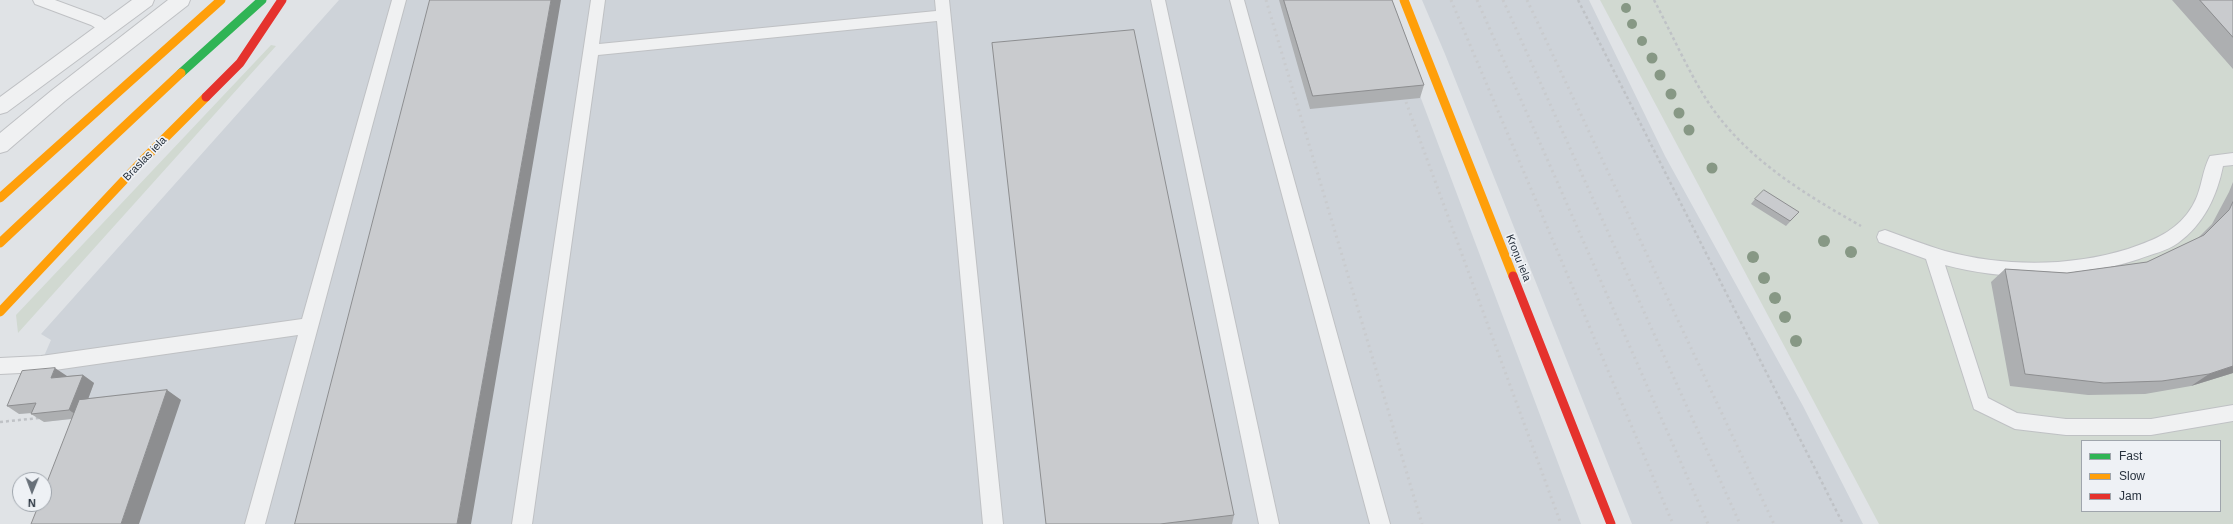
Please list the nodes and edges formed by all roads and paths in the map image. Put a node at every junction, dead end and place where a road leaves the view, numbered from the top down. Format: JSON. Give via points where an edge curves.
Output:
{"nodes":[{"id":1,"x":40,"y":0,"type":"edge"},
{"id":2,"x":145,"y":0,"type":"edge"},
{"id":3,"x":181,"y":0,"type":"edge"},
{"id":4,"x":221,"y":0,"type":"edge"},
{"id":5,"x":262,"y":0,"type":"edge"},
{"id":6,"x":282,"y":0,"type":"edge"},
{"id":7,"x":399,"y":0,"type":"edge"},
{"id":8,"x":598,"y":0,"type":"edge"},
{"id":9,"x":1158,"y":0,"type":"edge"},
{"id":10,"x":1237,"y":0,"type":"edge"},
{"id":11,"x":1404,"y":0,"type":"edge"},
{"id":12,"x":1578,"y":0,"type":"edge"},
{"id":13,"x":1654,"y":0,"type":"edge"},
{"id":14,"x":943,"y":8,"type":"edge"},
{"id":15,"x":107,"y":28,"type":"junction"},
{"id":16,"x":591,"y":50,"type":"junction"},
{"id":17,"x":0,"y":107,"type":"edge"},
{"id":18,"x":0,"y":145,"type":"edge"},
{"id":19,"x":2233,"y":159,"type":"edge"},
{"id":20,"x":0,"y":198,"type":"edge"},
{"id":21,"x":1885,"y":237,"type":"joint"},
{"id":22,"x":0,"y":243,"type":"edge"},
{"id":23,"x":1933,"y":254,"type":"junction"},
{"id":24,"x":0,"y":312,"type":"edge"},
{"id":25,"x":310,"y":326,"type":"junction"},
{"id":26,"x":0,"y":366,"type":"edge"},
{"id":27,"x":42,"y":412,"type":"edge"},
{"id":28,"x":2233,"y":413,"type":"edge"},
{"id":29,"x":0,"y":422,"type":"edge"},
{"id":30,"x":255,"y":524,"type":"edge"},
{"id":31,"x":522,"y":524,"type":"edge"},
{"id":32,"x":993,"y":524,"type":"edge"},
{"id":33,"x":1269,"y":524,"type":"edge"},
{"id":34,"x":1380,"y":524,"type":"edge"},
{"id":35,"x":1611,"y":524,"type":"edge"},
{"id":36,"x":1843,"y":524,"type":"edge"}],
"edges":[{"from":1,"to":15,"type":"lane","via":[[96,21]]},
{"from":2,"to":15,"type":"street"},
{"from":3,"to":18,"type":"street"},
{"from":4,"to":20,"type":"street"},
{"from":5,"to":22,"type":"street"},
{"from":6,"to":24,"type":"street","name":"Braslas iela","via":[[240,63],[142,161]]},
{"from":7,"to":25,"type":"lane"},
{"from":8,"to":16,"type":"lane"},
{"from":9,"to":33,"type":"lane"},
{"from":10,"to":34,"type":"lane"},
{"from":11,"to":35,"type":"street","name":"Kroņu iela"},
{"from":12,"to":36,"type":"path"},
{"from":13,"to":21,"type":"path","via":[[1708,102],[1728,128],[1762,162],[1804,194]]},
{"from":14,"to":16,"type":"lane"},
{"from":14,"to":32,"type":"lane"},
{"from":15,"to":17,"type":"street"},
{"from":16,"to":31,"type":"lane"},
{"from":19,"to":23,"type":"lane","via":[[2216,160],[2203,204],[2188,224],[2168,241],[2126,257],[2089,267],[2049,270],[1991,267]]},
{"from":21,"to":23,"type":"lane"},
{"from":23,"to":28,"type":"lane","via":[[1980,403],[2015,421],[2066,427],[2151,427]]},
{"from":25,"to":26,"type":"lane","via":[[41,364]]},
{"from":25,"to":30,"type":"lane"},
{"from":27,"to":29,"type":"path","via":[[39,418]]}]}
